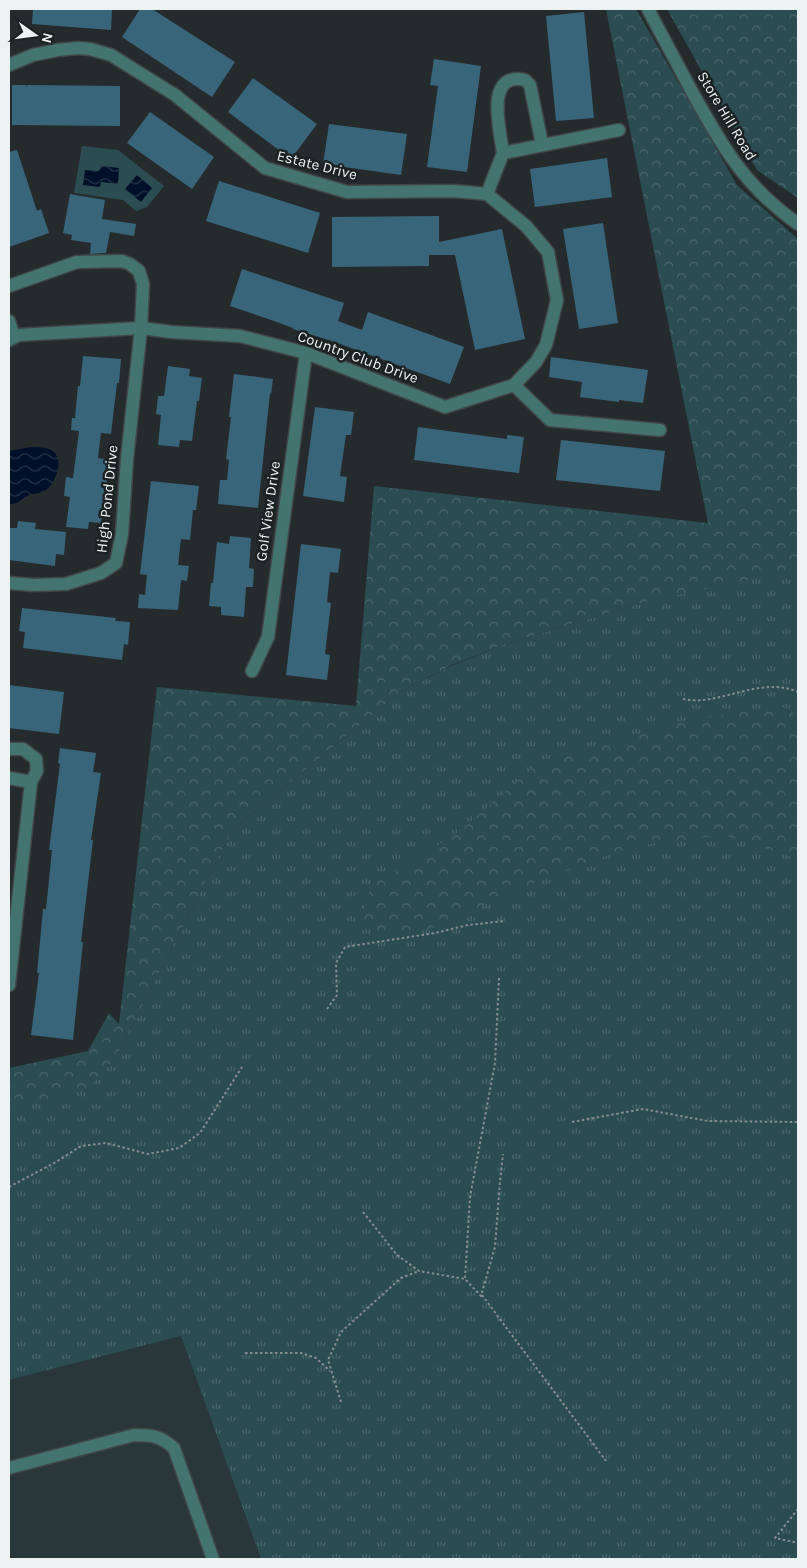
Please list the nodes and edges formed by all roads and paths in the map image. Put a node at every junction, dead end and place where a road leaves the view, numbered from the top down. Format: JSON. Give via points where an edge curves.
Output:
{"nodes":[{"id":1,"x":648,"y":9,"type":"edge"},
{"id":2,"x":9,"y":65,"type":"edge"},
{"id":3,"x":619,"y":130,"type":"dead end"},
{"id":4,"x":542,"y":144,"type":"junction"},
{"id":5,"x":503,"y":153,"type":"junction"},
{"id":6,"x":486,"y":194,"type":"junction"},
{"id":7,"x":798,"y":224,"type":"edge"},
{"id":8,"x":9,"y":286,"type":"edge"},
{"id":9,"x":9,"y":321,"type":"edge"},
{"id":10,"x":141,"y":328,"type":"junction"},
{"id":11,"x":11,"y":338,"type":"edge"},
{"id":12,"x":306,"y":353,"type":"junction"},
{"id":13,"x":514,"y":385,"type":"junction"},
{"id":14,"x":660,"y":430,"type":"dead end"},
{"id":15,"x":9,"y":583,"type":"edge"},
{"id":16,"x":252,"y":671,"type":"dead end"},
{"id":17,"x":798,"y":692,"type":"edge"},
{"id":18,"x":682,"y":699,"type":"dead end"},
{"id":19,"x":9,"y":748,"type":"edge"},
{"id":20,"x":9,"y":778,"type":"edge"},
{"id":21,"x":31,"y":782,"type":"junction"},
{"id":22,"x":505,"y":921,"type":"dead end"},
{"id":23,"x":498,"y":978,"type":"dead end"},
{"id":24,"x":9,"y":984,"type":"edge"},
{"id":25,"x":326,"y":1009,"type":"dead end"},
{"id":26,"x":242,"y":1067,"type":"dead end"},
{"id":27,"x":572,"y":1122,"type":"dead end"},
{"id":28,"x":798,"y":1122,"type":"edge"},
{"id":29,"x":503,"y":1154,"type":"dead end"},
{"id":30,"x":9,"y":1187,"type":"edge"},
{"id":31,"x":363,"y":1212,"type":"dead end"},
{"id":32,"x":419,"y":1271,"type":"junction"},
{"id":33,"x":465,"y":1278,"type":"junction"},
{"id":34,"x":482,"y":1295,"type":"junction"},
{"id":35,"x":245,"y":1353,"type":"dead end"},
{"id":36,"x":332,"y":1372,"type":"junction"},
{"id":37,"x":341,"y":1402,"type":"dead end"},
{"id":38,"x":606,"y":1461,"type":"dead end"},
{"id":39,"x":9,"y":1468,"type":"edge"},
{"id":40,"x":798,"y":1508,"type":"edge"},
{"id":41,"x":798,"y":1543,"type":"edge"},
{"id":42,"x":213,"y":1559,"type":"edge"}],
"edges":[{"from":1,"to":7,"type":"street","name":"Store Hill Road","via":[[730,157],[763,196]]},
{"from":2,"to":6,"type":"street","name":"Estate Drive","via":[[33,55],[58,50],[90,49],[111,55],[175,95],[264,168],[347,192],[454,191]]},
{"from":3,"to":4,"type":"street"},
{"from":4,"to":5,"type":"street"},
{"from":4,"to":5,"type":"street","via":[[530,85],[526,80],[512,79],[500,89],[498,98]]},
{"from":5,"to":6,"type":"street"},
{"from":6,"to":13,"type":"street","via":[[526,226],[548,252],[557,300],[546,345],[536,362]]},
{"from":8,"to":10,"type":"street","via":[[77,262],[122,261],[139,271],[143,284]]},
{"from":9,"to":11,"type":"street"},
{"from":10,"to":11,"type":"street","name":"Country Club Drive"},
{"from":10,"to":12,"type":"street","name":"Country Club Drive","via":[[240,336]]},
{"from":10,"to":15,"type":"street","name":"High Pond Drive","via":[[122,534],[116,562],[100,573],[66,584]]},
{"from":12,"to":13,"type":"street","name":"Country Club Drive","via":[[445,407]]},
{"from":12,"to":16,"type":"street","name":"Golf View Drive","via":[[268,637]]},
{"from":13,"to":14,"type":"street","via":[[550,420]]},
{"from":17,"to":18,"type":"path","via":[[770,686],[701,701]]},
{"from":19,"to":21,"type":"street","via":[[23,749],[36,759],[37,771]]},
{"from":20,"to":21,"type":"street"},
{"from":21,"to":24,"type":"street"},
{"from":22,"to":25,"type":"path","via":[[345,947],[336,963],[337,995]]},
{"from":23,"to":33,"type":"path","via":[[495,1063],[470,1197]]},
{"from":26,"to":30,"type":"path","via":[[200,1133],[179,1148],[148,1154],[106,1143],[81,1146]]},
{"from":27,"to":28,"type":"path","via":[[642,1109],[708,1121]]},
{"from":29,"to":34,"type":"path","via":[[495,1248]]},
{"from":31,"to":32,"type":"path","via":[[396,1255]]},
{"from":32,"to":33,"type":"path"},
{"from":32,"to":36,"type":"path","via":[[402,1278],[341,1332],[328,1360]]},
{"from":33,"to":34,"type":"path"},
{"from":34,"to":38,"type":"path"},
{"from":35,"to":36,"type":"path","via":[[301,1352],[316,1358]]},
{"from":36,"to":37,"type":"path"},
{"from":39,"to":42,"type":"street","via":[[134,1435],[162,1438],[174,1448]]},
{"from":40,"to":41,"type":"path","via":[[775,1538]]}]}
